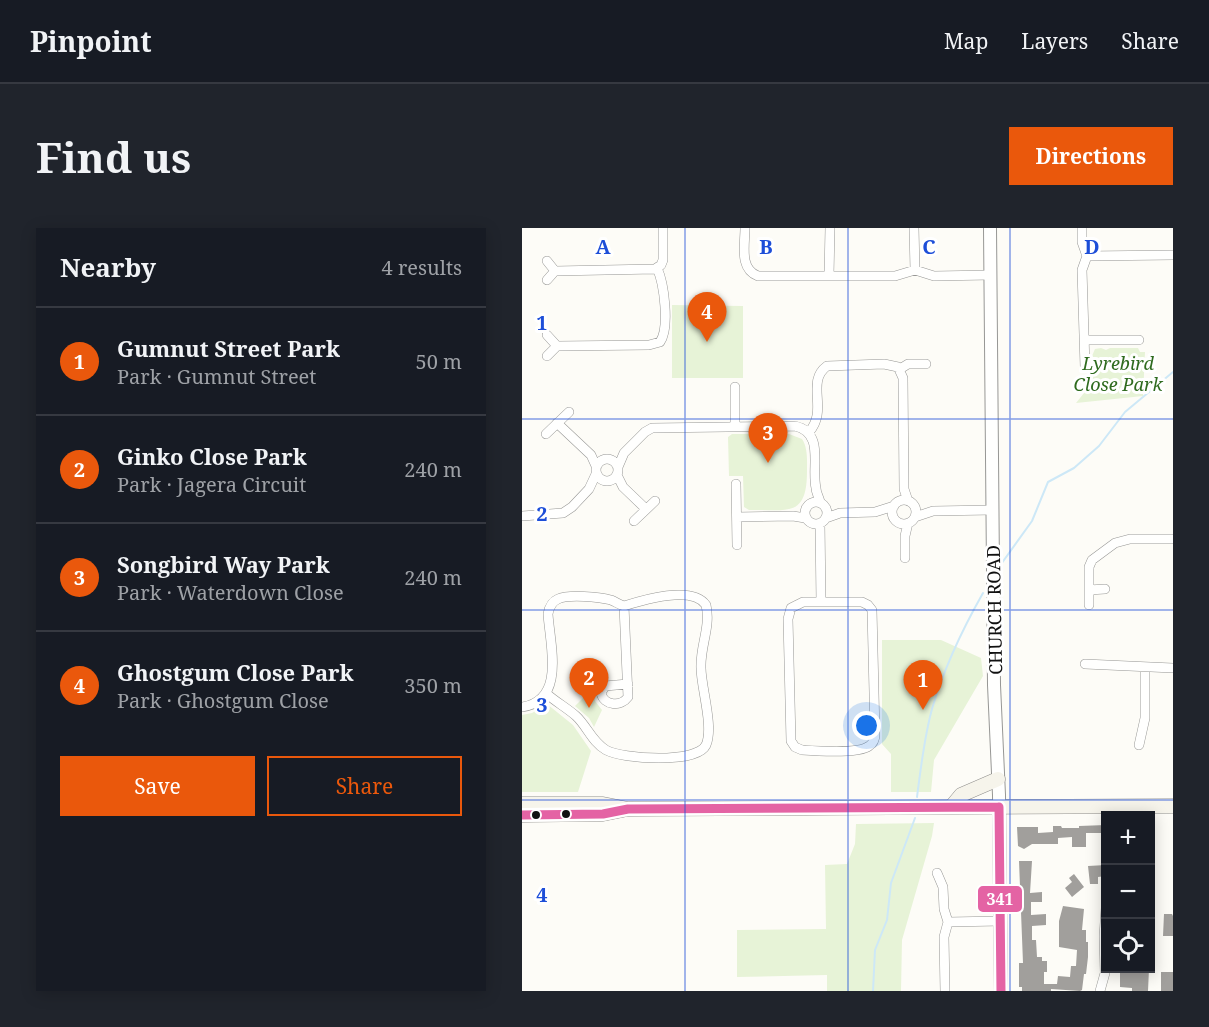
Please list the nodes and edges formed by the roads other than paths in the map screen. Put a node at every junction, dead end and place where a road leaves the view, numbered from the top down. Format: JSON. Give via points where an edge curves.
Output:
{"nodes":[{"id":1,"x":663,"y":228,"type":"edge"},
{"id":2,"x":745,"y":228,"type":"edge"},
{"id":3,"x":830,"y":228,"type":"edge"},
{"id":4,"x":914,"y":228,"type":"edge"},
{"id":5,"x":990,"y":228,"type":"edge"},
{"id":6,"x":1082,"y":228,"type":"edge"},
{"id":7,"x":1173,"y":255,"type":"edge"},
{"id":8,"x":1088,"y":256,"type":"junction"},
{"id":9,"x":547,"y":261,"type":"dead end"},
{"id":10,"x":657,"y":268,"type":"junction"},
{"id":11,"x":915,"y":270,"type":"junction"},
{"id":12,"x":555,"y":272,"type":"junction"},
{"id":13,"x":990,"y":275,"type":"junction"},
{"id":14,"x":829,"y":276,"type":"junction"},
{"id":15,"x":547,"y":280,"type":"dead end"},
{"id":16,"x":547,"y":335,"type":"dead end"},
{"id":17,"x":1084,"y":340,"type":"junction"},
{"id":18,"x":1139,"y":340,"type":"dead end"},
{"id":19,"x":557,"y":346,"type":"junction"},
{"id":20,"x":547,"y":356,"type":"dead end"},
{"id":21,"x":926,"y":364,"type":"dead end"},
{"id":22,"x":1085,"y":367,"type":"dead end"},
{"id":23,"x":900,"y":369,"type":"junction"},
{"id":24,"x":735,"y":387,"type":"dead end"},
{"id":25,"x":568,"y":412,"type":"dead end"},
{"id":26,"x":557,"y":423,"type":"junction"},
{"id":27,"x":735,"y":426,"type":"junction"},
{"id":28,"x":809,"y":432,"type":"junction"},
{"id":29,"x":546,"y":434,"type":"dead end"},
{"id":30,"x":607,"y":471,"type":"junction"},
{"id":31,"x":736,"y":484,"type":"dead end"},
{"id":32,"x":654,"y":501,"type":"dead end"},
{"id":33,"x":904,"y":504,"type":"junction"},
{"id":34,"x":646,"y":509,"type":"junction"},
{"id":35,"x":992,"y":510,"type":"junction"},
{"id":36,"x":933,"y":511,"type":"junction"},
{"id":37,"x":875,"y":512,"type":"junction"},
{"id":38,"x":820,"y":513,"type":"junction"},
{"id":39,"x":805,"y":514,"type":"junction"},
{"id":40,"x":522,"y":516,"type":"edge"},
{"id":41,"x":737,"y":517,"type":"junction"},
{"id":42,"x":634,"y":520,"type":"dead end"},
{"id":43,"x":904,"y":520,"type":"junction"},
{"id":44,"x":1173,"y":539,"type":"edge"},
{"id":45,"x":737,"y":545,"type":"dead end"},
{"id":46,"x":905,"y":558,"type":"dead end"},
{"id":47,"x":1105,"y":589,"type":"dead end"},
{"id":48,"x":1089,"y":590,"type":"junction"},
{"id":49,"x":821,"y":602,"type":"junction"},
{"id":50,"x":1089,"y":605,"type":"dead end"},
{"id":51,"x":624,"y":606,"type":"junction"},
{"id":52,"x":1085,"y":664,"type":"dead end"},
{"id":53,"x":1145,"y":668,"type":"junction"},
{"id":54,"x":1173,"y":668,"type":"edge"},
{"id":55,"x":628,"y":684,"type":"dead end"},
{"id":56,"x":547,"y":694,"type":"junction"},
{"id":57,"x":522,"y":706,"type":"edge"},
{"id":58,"x":1139,"y":745,"type":"dead end"},
{"id":59,"x":998,"y":779,"type":"junction"},
{"id":60,"x":522,"y":804,"type":"edge"},
{"id":61,"x":1173,"y":806,"type":"edge"},
{"id":62,"x":951,"y":807,"type":"junction"},
{"id":63,"x":999,"y":807,"type":"junction"},
{"id":64,"x":628,"y":808,"type":"junction"},
{"id":65,"x":522,"y":815,"type":"edge"},
{"id":66,"x":937,"y":873,"type":"dead end"},
{"id":67,"x":1105,"y":919,"type":"edge"},
{"id":68,"x":1000,"y":921,"type":"junction"},
{"id":69,"x":948,"y":922,"type":"junction"},
{"id":70,"x":945,"y":991,"type":"edge"},
{"id":71,"x":1001,"y":991,"type":"edge"},
{"id":72,"x":1100,"y":991,"type":"edge"}],
"edges":[{"from":1,"to":10,"type":"street","via":[[663,260]]},
{"from":2,"to":14,"type":"street","via":[[745,263],[749,271],[762,277]]},
{"from":3,"to":14,"type":"street"},
{"from":4,"to":11,"type":"street"},
{"from":5,"to":13,"type":"street","name":"CHURCH ROAD"},
{"from":6,"to":8,"type":"street","via":[[1082,245]]},
{"from":7,"to":8,"type":"street"},
{"from":8,"to":17,"type":"street","via":[[1082,273]]},
{"from":9,"to":12,"type":"street"},
{"from":10,"to":12,"type":"street"},
{"from":10,"to":19,"type":"street","via":[[664,288],[664,333],[660,342]]},
{"from":11,"to":13,"type":"street","via":[[938,276]]},
{"from":11,"to":14,"type":"street","via":[[895,276]]},
{"from":12,"to":15,"type":"street"},
{"from":13,"to":35,"type":"street","name":"CHURCH ROAD"},
{"from":16,"to":19,"type":"street"},
{"from":17,"to":18,"type":"street"},
{"from":17,"to":22,"type":"street"},
{"from":19,"to":20,"type":"street"},
{"from":21,"to":23,"type":"street","via":[[908,364]]},
{"from":23,"to":28,"type":"street","via":[[884,363],[827,366],[818,378],[818,419]]},
{"from":23,"to":33,"type":"street"},
{"from":24,"to":27,"type":"street"},
{"from":25,"to":26,"type":"street"},
{"from":26,"to":29,"type":"street"},
{"from":26,"to":30,"type":"street"},
{"from":27,"to":28,"type":"street","via":[[795,426]]},
{"from":27,"to":30,"type":"street","via":[[652,428]]},
{"from":28,"to":38,"type":"street","via":[[814,445]]},
{"from":30,"to":34,"type":"street"},
{"from":30,"to":40,"type":"street","via":[[563,513]]},
{"from":31,"to":41,"type":"street"},
{"from":32,"to":34,"type":"street"},
{"from":33,"to":36,"type":"street"},
{"from":33,"to":37,"type":"street"},
{"from":33,"to":43,"type":"street"},
{"from":33,"to":43,"type":"street"},
{"from":34,"to":42,"type":"street"},
{"from":35,"to":36,"type":"street"},
{"from":35,"to":59,"type":"street","name":"CHURCH ROAD"},
{"from":36,"to":43,"type":"street"},
{"from":37,"to":38,"type":"street"},
{"from":37,"to":43,"type":"street"},
{"from":38,"to":39,"type":"street"},
{"from":38,"to":39,"type":"street","via":[[807,505]]},
{"from":38,"to":49,"type":"street"},
{"from":39,"to":41,"type":"street"},
{"from":41,"to":45,"type":"street"},
{"from":43,"to":46,"type":"street"},
{"from":44,"to":48,"type":"street","via":[[1115,543],[1092,560]]},
{"from":47,"to":48,"type":"street"},
{"from":48,"to":50,"type":"street"},
{"from":49,"to":49,"type":"street","via":[[862,602],[872,610],[875,738],[862,749],[802,750],[791,741],[788,614],[799,603]]},
{"from":51,"to":55,"type":"street"},
{"from":51,"to":56,"type":"street","via":[[597,598],[562,597],[553,602],[548,614],[552,665]]},
{"from":51,"to":56,"type":"street","via":[[646,598],[672,596],[695,596],[706,605],[701,666],[707,705],[704,748],[683,757],[612,753],[597,742],[574,714]]},
{"from":52,"to":53,"type":"street"},
{"from":53,"to":54,"type":"street"},
{"from":53,"to":58,"type":"street","via":[[1145,718]]},
{"from":56,"to":57,"type":"street","via":[[534,704]]},
{"from":59,"to":62,"type":"main road","via":[[961,795]]},
{"from":59,"to":63,"type":"street","name":"CHURCH ROAD"},
{"from":60,"to":64,"type":"main road","via":[[603,804]]},
{"from":61,"to":63,"type":"main road"},
{"from":62,"to":63,"type":"main road"},
{"from":62,"to":64,"type":"main road"},
{"from":63,"to":68,"type":"street","name":"CHURCH ROAD"},
{"from":64,"to":65,"type":"main road","via":[[603,814]]},
{"from":66,"to":69,"type":"street"},
{"from":67,"to":72,"type":"street","via":[[1105,973]]},
{"from":68,"to":69,"type":"street"},
{"from":68,"to":71,"type":"street","name":"CHURCH ROAD"},
{"from":69,"to":70,"type":"street","via":[[944,937]]}]}
